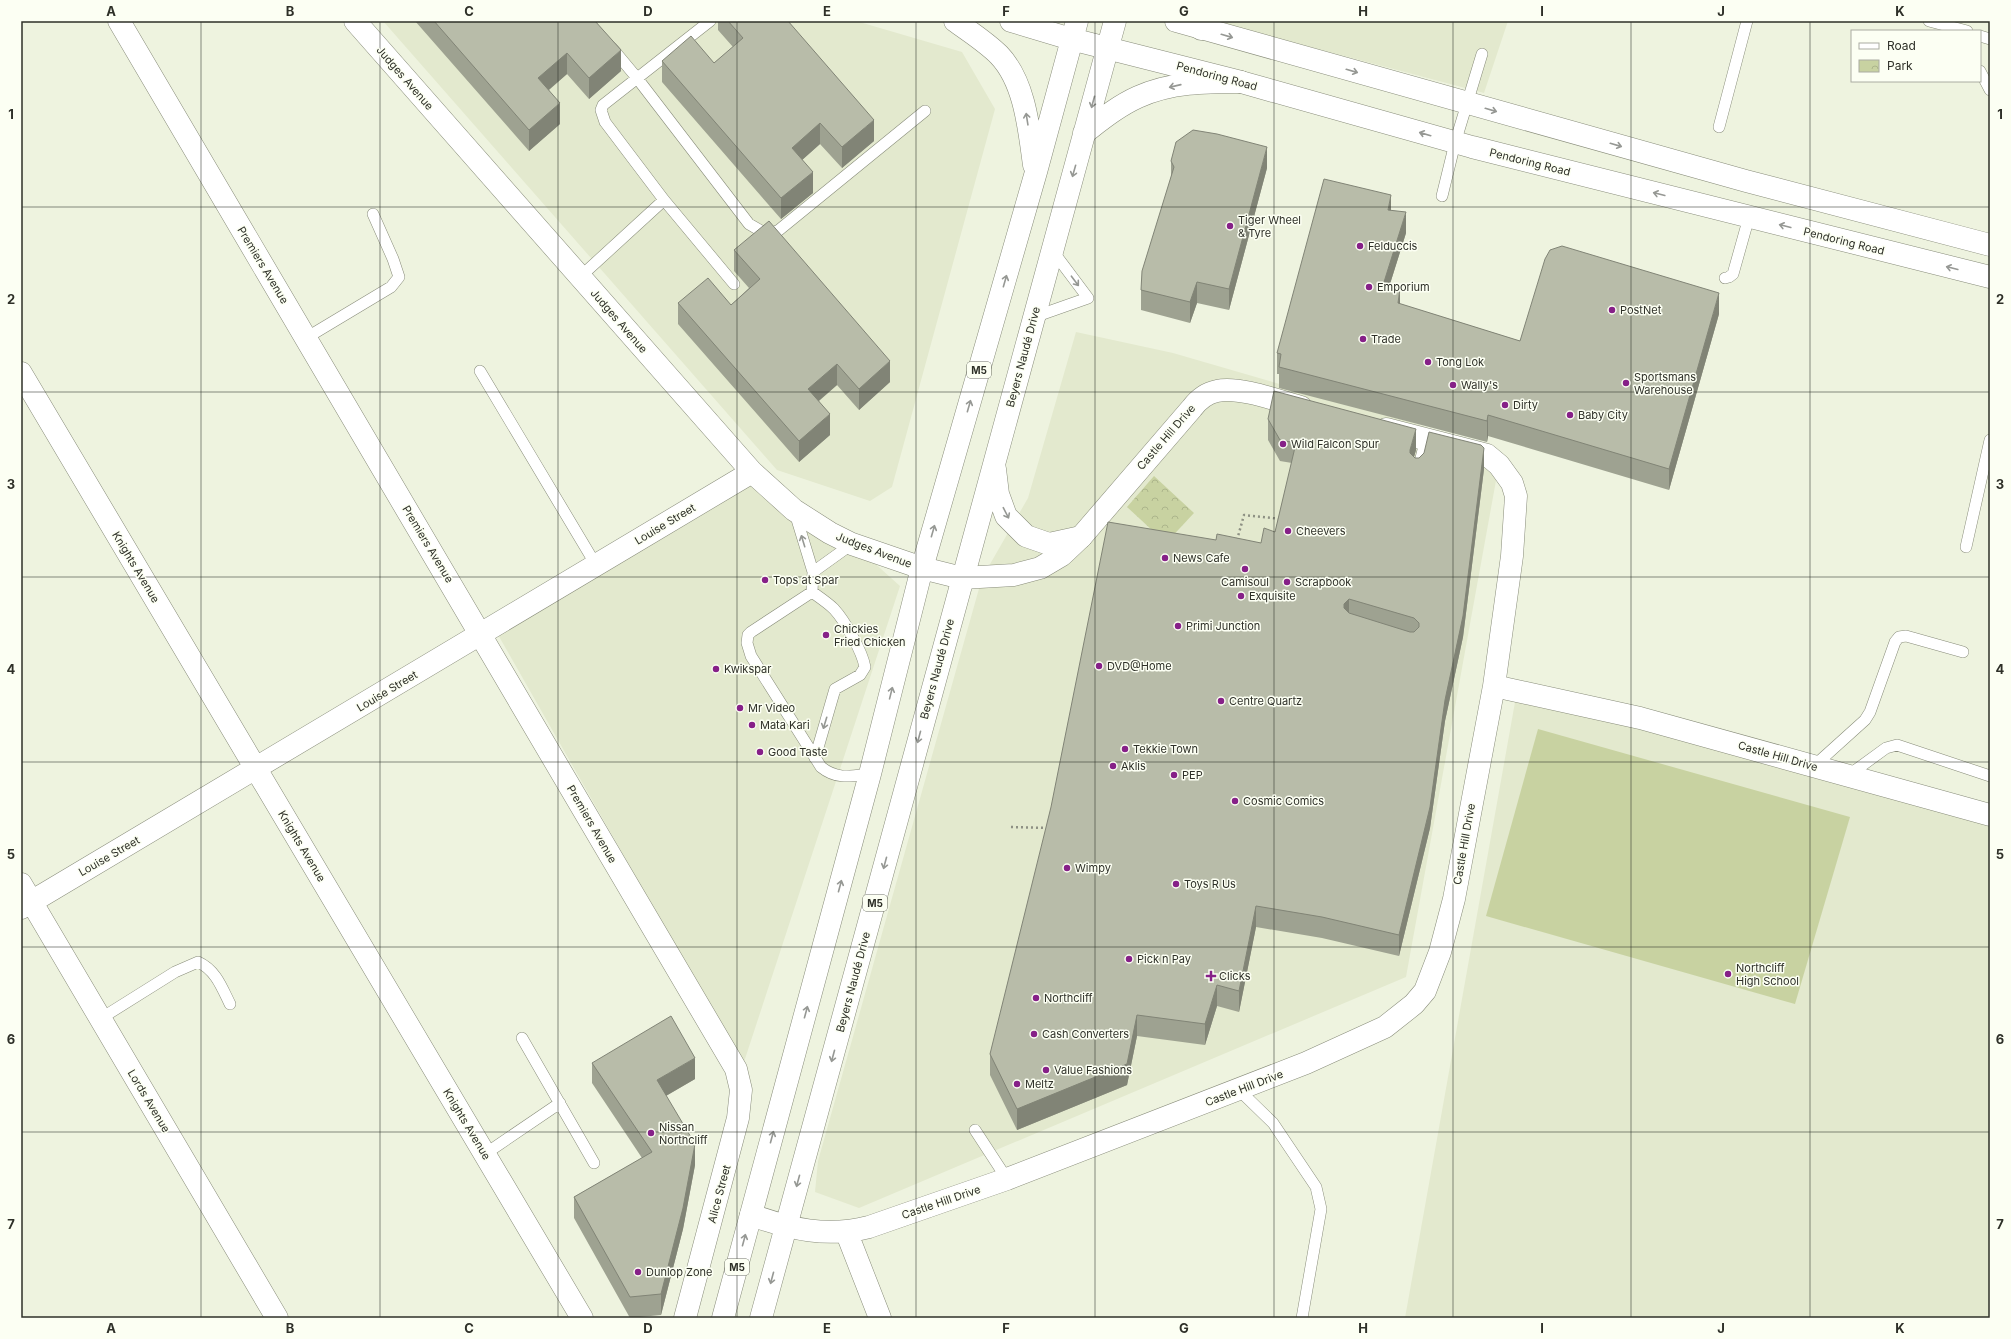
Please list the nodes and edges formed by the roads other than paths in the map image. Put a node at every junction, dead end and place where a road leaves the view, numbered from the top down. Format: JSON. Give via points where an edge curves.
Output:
{"nodes":[{"id":1,"x":119,"y":21,"type":"edge"},
{"id":2,"x":355,"y":21,"type":"edge"},
{"id":3,"x":710,"y":21,"type":"edge"},
{"id":4,"x":955,"y":21,"type":"edge"},
{"id":5,"x":1011,"y":21,"type":"edge"},
{"id":6,"x":1115,"y":21,"type":"edge"},
{"id":7,"x":1176,"y":21,"type":"edge"},
{"id":8,"x":1747,"y":21,"type":"edge"},
{"id":9,"x":1929,"y":21,"type":"edge"},
{"id":10,"x":1196,"y":25,"type":"edge"},
{"id":11,"x":1964,"y":28,"type":"edge"},
{"id":12,"x":1074,"y":30,"type":"edge"},
{"id":13,"x":604,"y":38,"type":"edge"},
{"id":14,"x":1107,"y":47,"type":"junction"},
{"id":15,"x":1482,"y":54,"type":"dead end"},
{"id":16,"x":1981,"y":73,"type":"edge"},
{"id":17,"x":637,"y":78,"type":"junction"},
{"id":18,"x":1241,"y":82,"type":"junction"},
{"id":19,"x":1990,"y":90,"type":"edge"},
{"id":20,"x":1467,"y":103,"type":"junction"},
{"id":21,"x":925,"y":111,"type":"dead end"},
{"id":22,"x":1719,"y":127,"type":"dead end"},
{"id":23,"x":1084,"y":133,"type":"junction"},
{"id":24,"x":1455,"y":143,"type":"junction"},
{"id":25,"x":1036,"y":172,"type":"junction"},
{"id":26,"x":1442,"y":196,"type":"dead end"},
{"id":27,"x":664,"y":200,"type":"junction"},
{"id":28,"x":373,"y":214,"type":"dead end"},
{"id":29,"x":1749,"y":217,"type":"junction"},
{"id":30,"x":1990,"y":246,"type":"edge"},
{"id":31,"x":1052,"y":250,"type":"junction"},
{"id":32,"x":580,"y":277,"type":"junction"},
{"id":33,"x":1990,"y":277,"type":"edge"},
{"id":34,"x":1725,"y":278,"type":"dead end"},
{"id":35,"x":734,"y":284,"type":"dead end"},
{"id":36,"x":1034,"y":317,"type":"junction"},
{"id":37,"x":306,"y":338,"type":"junction"},
{"id":38,"x":480,"y":371,"type":"dead end"},
{"id":39,"x":21,"y":373,"type":"edge"},
{"id":40,"x":1323,"y":413,"type":"edge"},
{"id":41,"x":1368,"y":425,"type":"edge"},
{"id":42,"x":1426,"y":438,"type":"junction"},
{"id":43,"x":1990,"y":440,"type":"edge"},
{"id":44,"x":994,"y":462,"type":"junction"},
{"id":45,"x":752,"y":472,"type":"junction"},
{"id":46,"x":1417,"y":472,"type":"edge"},
{"id":47,"x":794,"y":510,"type":"junction"},
{"id":48,"x":1081,"y":538,"type":"junction"},
{"id":49,"x":852,"y":544,"type":"junction"},
{"id":50,"x":1966,"y":547,"type":"dead end"},
{"id":51,"x":596,"y":565,"type":"junction"},
{"id":52,"x":922,"y":568,"type":"junction"},
{"id":53,"x":813,"y":572,"type":"junction"},
{"id":54,"x":962,"y":578,"type":"junction"},
{"id":55,"x":812,"y":592,"type":"junction"},
{"id":56,"x":481,"y":634,"type":"junction"},
{"id":57,"x":1963,"y":652,"type":"dead end"},
{"id":58,"x":1494,"y":686,"type":"junction"},
{"id":59,"x":815,"y":758,"type":"junction"},
{"id":60,"x":1814,"y":766,"type":"junction"},
{"id":61,"x":256,"y":769,"type":"junction"},
{"id":62,"x":870,"y":774,"type":"junction"},
{"id":63,"x":1848,"y":776,"type":"junction"},
{"id":64,"x":1990,"y":776,"type":"edge"},
{"id":65,"x":1990,"y":815,"type":"edge"},
{"id":66,"x":24,"y":898,"type":"edge"},
{"id":67,"x":230,"y":1004,"type":"dead end"},
{"id":68,"x":100,"y":1019,"type":"junction"},
{"id":69,"x":522,"y":1038,"type":"dead end"},
{"id":70,"x":736,"y":1068,"type":"joint"},
{"id":71,"x":1239,"y":1090,"type":"junction"},
{"id":72,"x":560,"y":1103,"type":"junction"},
{"id":73,"x":975,"y":1130,"type":"dead end"},
{"id":74,"x":485,"y":1154,"type":"junction"},
{"id":75,"x":594,"y":1163,"type":"dead end"},
{"id":76,"x":1007,"y":1179,"type":"junction"},
{"id":77,"x":751,"y":1215,"type":"junction"},
{"id":78,"x":786,"y":1227,"type":"junction"},
{"id":79,"x":846,"y":1231,"type":"junction"},
{"id":80,"x":277,"y":1318,"type":"edge"},
{"id":81,"x":582,"y":1318,"type":"edge"},
{"id":82,"x":685,"y":1318,"type":"edge"},
{"id":83,"x":723,"y":1318,"type":"edge"},
{"id":84,"x":761,"y":1318,"type":"edge"},
{"id":85,"x":880,"y":1318,"type":"edge"},
{"id":86,"x":1302,"y":1318,"type":"edge"}],
"edges":[{"from":1,"to":37,"type":"street","name":"Premiers Avenue"},
{"from":2,"to":32,"type":"street","name":"Judges Avenue"},
{"from":3,"to":17,"type":"lane"},
{"from":25,"to":4,"type":"street","one_way":true,"via":[[1024,105],[1008,67],[998,55]]},
{"from":5,"to":12,"type":"street"},
{"from":6,"to":14,"type":"street","name":"Beyers Naudé Drive","number":"M5"},
{"from":7,"to":10,"type":"street"},
{"from":8,"to":22,"type":"lane"},
{"from":9,"to":11,"type":"lane"},
{"from":10,"to":20,"type":"street","one_way":true},
{"from":12,"to":14,"type":"street","name":"Pendoring Road"},
{"from":12,"to":25,"type":"street","number":"M5"},
{"from":13,"to":17,"type":"lane"},
{"from":14,"to":18,"type":"street","name":"Pendoring Road"},
{"from":14,"to":23,"type":"street","name":"Beyers Naudé Drive","number":"M5","one_way":true},
{"from":15,"to":20,"type":"lane"},
{"from":16,"to":19,"type":"lane"},
{"from":17,"to":21,"type":"lane","via":[[749,224],[768,235],[779,230]]},
{"from":17,"to":27,"type":"lane","via":[[603,104],[601,110],[608,126]]},
{"from":18,"to":23,"type":"street","one_way":true,"via":[[1196,82],[1138,96]]},
{"from":24,"to":18,"type":"street","name":"Pendoring Road","one_way":true},
{"from":20,"to":24,"type":"lane"},
{"from":20,"to":30,"type":"street","one_way":true},
{"from":23,"to":31,"type":"street","name":"Beyers Naudé Drive","number":"M5","one_way":true},
{"from":24,"to":26,"type":"lane"},
{"from":29,"to":24,"type":"street","name":"Pendoring Road","one_way":true},
{"from":52,"to":25,"type":"street","number":"M5","one_way":true},
{"from":27,"to":32,"type":"lane"},
{"from":27,"to":35,"type":"lane"},
{"from":28,"to":37,"type":"lane","via":[[399,278],[391,287]]},
{"from":33,"to":29,"type":"street","name":"Pendoring Road","one_way":true},
{"from":29,"to":34,"type":"lane","via":[[1733,274]]},
{"from":31,"to":36,"type":"street","name":"Beyers Naudé Drive","number":"M5"},
{"from":31,"to":36,"type":"lane","one_way":true,"via":[[1088,298]]},
{"from":32,"to":45,"type":"street","name":"Judges Avenue"},
{"from":36,"to":44,"type":"street","name":"Beyers Naudé Drive","number":"M5"},
{"from":37,"to":56,"type":"street","name":"Premiers Avenue"},
{"from":38,"to":51,"type":"lane"},
{"from":39,"to":61,"type":"street","name":"Knights Avenue"},
{"from":40,"to":48,"type":"street","name":"Castle Hill Drive","via":[[1262,396],[1228,390],[1210,393],[1198,401]]},
{"from":41,"to":42,"type":"street","name":"Castle Hill Drive"},
{"from":42,"to":46,"type":"lane"},
{"from":42,"to":58,"type":"street","name":"Castle Hill Drive","via":[[1487,455],[1500,465],[1512,483],[1516,496],[1512,556]]},
{"from":43,"to":50,"type":"lane"},
{"from":44,"to":48,"type":"street","one_way":true,"via":[[998,494],[1006,516],[1026,536],[1049,544]]},
{"from":44,"to":54,"type":"street","name":"Beyers Naudé Drive","number":"M5"},
{"from":45,"to":47,"type":"street","name":"Judges Avenue"},
{"from":45,"to":51,"type":"street","name":"Louise Street"},
{"from":47,"to":49,"type":"street","name":"Judges Avenue"},
{"from":53,"to":47,"type":"lane","one_way":true},
{"from":48,"to":54,"type":"street","name":"Castle Hill Drive","via":[[1062,555],[1040,568],[1014,575]]},
{"from":49,"to":52,"type":"street","name":"Judges Avenue"},
{"from":49,"to":53,"type":"lane"},
{"from":51,"to":56,"type":"street","name":"Louise Street"},
{"from":52,"to":54,"type":"street","name":"Castle Hill Drive"},
{"from":62,"to":52,"type":"street","number":"M5","one_way":true},
{"from":53,"to":55,"type":"lane"},
{"from":54,"to":78,"type":"street","name":"Beyers Naudé Drive","number":"M5","one_way":true},
{"from":55,"to":59,"type":"lane","one_way":true,"via":[[839,616],[864,663],[864,670],[860,675],[835,689]]},
{"from":55,"to":59,"type":"lane","via":[[751,632],[747,643],[751,656]]},
{"from":56,"to":61,"type":"street","name":"Louise Street"},
{"from":56,"to":70,"type":"street","name":"Premiers Avenue"},
{"from":57,"to":60,"type":"lane","via":[[1906,636],[1899,637],[1865,720]]},
{"from":58,"to":60,"type":"street","name":"Castle Hill Drive","via":[[1640,718]]},
{"from":58,"to":71,"type":"street","name":"Castle Hill Drive","via":[[1454,899],[1440,952],[1425,990],[1414,1004],[1385,1027]]},
{"from":59,"to":62,"type":"lane","via":[[821,767],[837,776]]},
{"from":60,"to":63,"type":"street","name":"Castle Hill Drive"},
{"from":61,"to":66,"type":"street","name":"Louise Street"},
{"from":61,"to":74,"type":"street","name":"Knights Avenue"},
{"from":77,"to":62,"type":"street","number":"M5","one_way":true},
{"from":63,"to":64,"type":"lane","via":[[1886,748],[1897,745]]},
{"from":63,"to":65,"type":"street","name":"Castle Hill Drive"},
{"from":66,"to":68,"type":"street","name":"Lords Avenue"},
{"from":67,"to":68,"type":"lane","via":[[215,974],[198,962],[187,965]]},
{"from":68,"to":80,"type":"street","name":"Lords Avenue"},
{"from":69,"to":72,"type":"lane"},
{"from":70,"to":82,"type":"street","name":"Alice Street","via":[[741,1090],[738,1118]]},
{"from":71,"to":76,"type":"street","name":"Castle Hill Drive"},
{"from":71,"to":86,"type":"lane","via":[[1273,1123],[1316,1187],[1320,1209]]},
{"from":72,"to":74,"type":"lane"},
{"from":72,"to":75,"type":"lane"},
{"from":73,"to":76,"type":"lane"},
{"from":74,"to":81,"type":"street","name":"Knights Avenue"},
{"from":76,"to":79,"type":"street","name":"Castle Hill Drive","via":[[869,1227]]},
{"from":77,"to":78,"type":"street","name":"Castle Hill Drive"},
{"from":83,"to":77,"type":"street","number":"M5","one_way":true},
{"from":78,"to":79,"type":"street","name":"Castle Hill Drive"},
{"from":78,"to":84,"type":"street","name":"Beyers Naudé Drive","number":"M5","one_way":true},
{"from":79,"to":85,"type":"street"}]}
